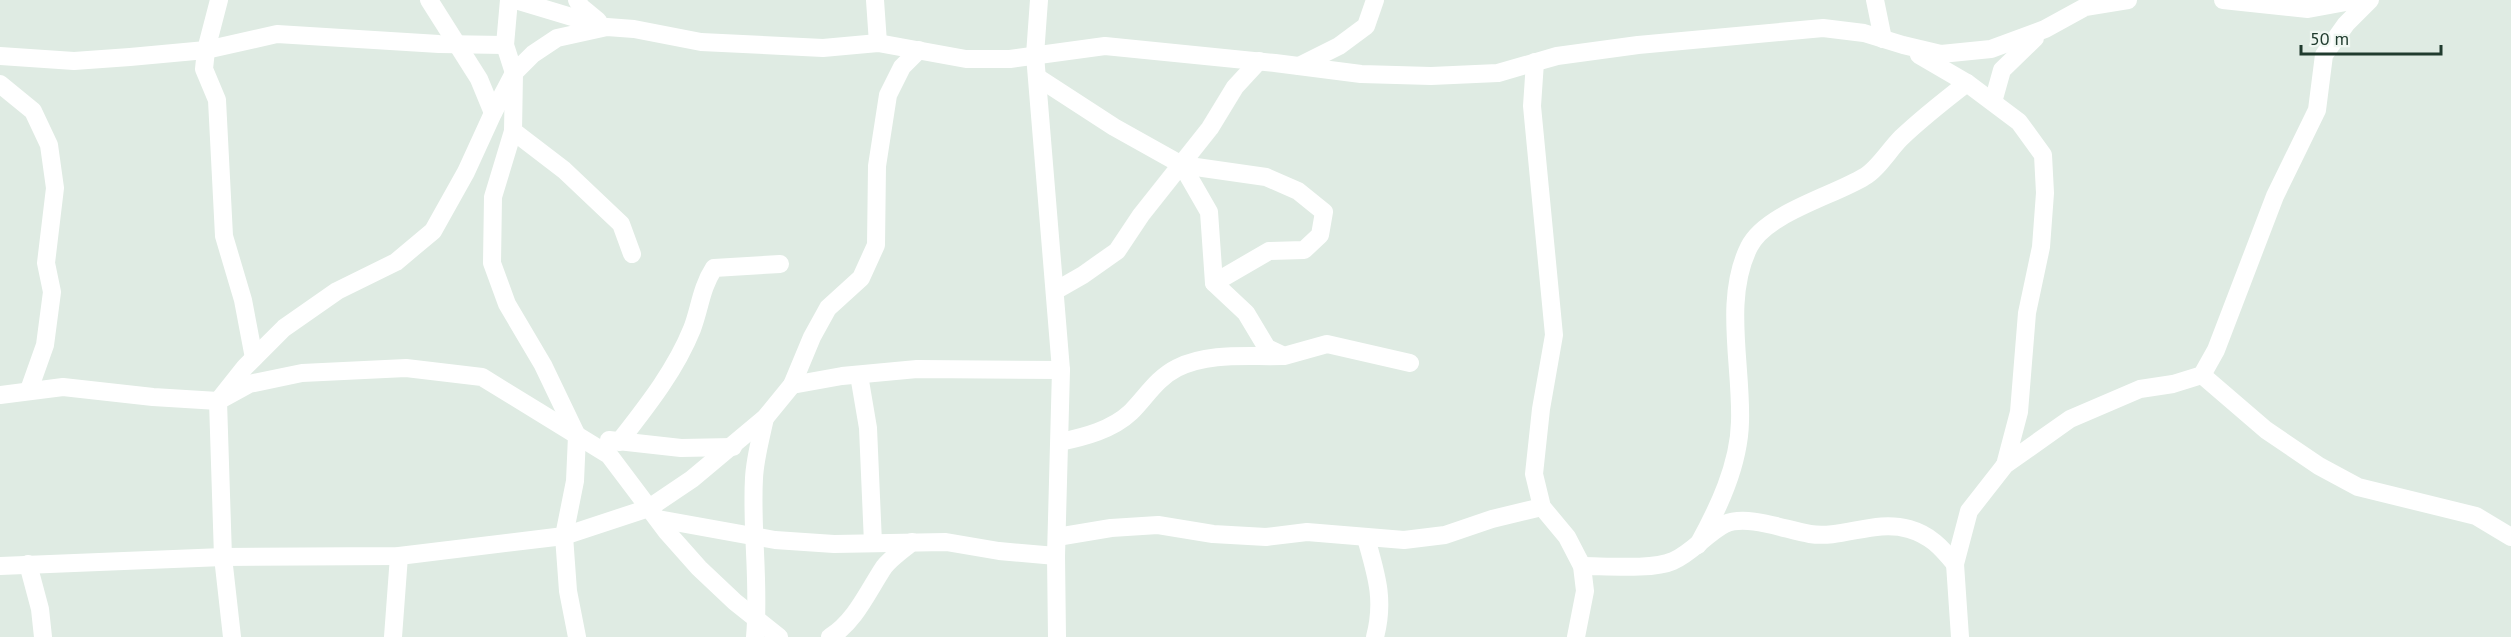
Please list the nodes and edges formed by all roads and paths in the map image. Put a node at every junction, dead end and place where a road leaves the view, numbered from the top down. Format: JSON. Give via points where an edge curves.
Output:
{"nodes":[{"id":1,"x":219,"y":0,"type":"edge"},
{"id":2,"x":429,"y":0,"type":"edge"},
{"id":3,"x":509,"y":0,"type":"edge"},
{"id":4,"x":515,"y":0,"type":"edge"},
{"id":5,"x":577,"y":0,"type":"edge"},
{"id":6,"x":875,"y":0,"type":"edge"},
{"id":7,"x":1039,"y":0,"type":"edge"},
{"id":8,"x":1375,"y":0,"type":"edge"},
{"id":9,"x":1875,"y":0,"type":"edge"},
{"id":10,"x":2128,"y":0,"type":"edge"},
{"id":11,"x":2223,"y":0,"type":"edge"},
{"id":12,"x":2357,"y":0,"type":"edge"},
{"id":13,"x":2370,"y":0,"type":"edge"},
{"id":14,"x":2091,"y":3,"type":"edge"},
{"id":15,"x":607,"y":27,"type":"junction"},
{"id":16,"x":2044,"y":29,"type":"junction"},
{"id":17,"x":1883,"y":39,"type":"junction"},
{"id":18,"x":878,"y":43,"type":"junction"},
{"id":19,"x":459,"y":45,"type":"junction"},
{"id":20,"x":505,"y":45,"type":"junction"},
{"id":21,"x":1903,"y":45,"type":"junction"},
{"id":22,"x":206,"y":50,"type":"junction"},
{"id":23,"x":919,"y":50,"type":"junction"},
{"id":24,"x":1035,"y":54,"type":"junction"},
{"id":25,"x":0,"y":56,"type":"edge"},
{"id":26,"x":1259,"y":61,"type":"junction"},
{"id":27,"x":1535,"y":62,"type":"junction"},
{"id":28,"x":1299,"y":66,"type":"junction"},
{"id":29,"x":514,"y":73,"type":"junction"},
{"id":30,"x":1037,"y":77,"type":"junction"},
{"id":31,"x":1967,"y":82,"type":"junction"},
{"id":32,"x":0,"y":84,"type":"edge"},
{"id":33,"x":1993,"y":102,"type":"junction"},
{"id":34,"x":493,"y":113,"type":"junction"},
{"id":35,"x":513,"y":131,"type":"junction"},
{"id":36,"x":1182,"y":165,"type":"junction"},
{"id":37,"x":632,"y":254,"type":"dead end"},
{"id":38,"x":780,"y":264,"type":"dead end"},
{"id":39,"x":1214,"y":283,"type":"junction"},
{"id":40,"x":1055,"y":291,"type":"junction"},
{"id":41,"x":1284,"y":356,"type":"junction"},
{"id":42,"x":254,"y":358,"type":"junction"},
{"id":43,"x":1410,"y":363,"type":"dead end"},
{"id":44,"x":1061,"y":370,"type":"junction"},
{"id":45,"x":859,"y":375,"type":"junction"},
{"id":46,"x":2202,"y":375,"type":"junction"},
{"id":47,"x":792,"y":385,"type":"junction"},
{"id":48,"x":29,"y":390,"type":"junction"},
{"id":49,"x":0,"y":395,"type":"edge"},
{"id":50,"x":218,"y":401,"type":"junction"},
{"id":51,"x":765,"y":418,"type":"junction"},
{"id":52,"x":577,"y":436,"type":"junction"},
{"id":53,"x":619,"y":442,"type":"junction"},
{"id":54,"x":1060,"y":442,"type":"junction"},
{"id":55,"x":733,"y":447,"type":"junction"},
{"id":56,"x":2005,"y":465,"type":"junction"},
{"id":57,"x":1542,"y":507,"type":"junction"},
{"id":58,"x":653,"y":513,"type":"junction"},
{"id":59,"x":564,"y":536,"type":"junction"},
{"id":60,"x":754,"y":536,"type":"junction"},
{"id":61,"x":1057,"y":537,"type":"junction"},
{"id":62,"x":2511,"y":537,"type":"edge"},
{"id":63,"x":1366,"y":538,"type":"junction"},
{"id":64,"x":912,"y":542,"type":"junction"},
{"id":65,"x":873,"y":543,"type":"junction"},
{"id":66,"x":1698,"y":545,"type":"junction"},
{"id":67,"x":399,"y":556,"type":"junction"},
{"id":68,"x":1056,"y":556,"type":"junction"},
{"id":69,"x":223,"y":557,"type":"junction"},
{"id":70,"x":28,"y":564,"type":"junction"},
{"id":71,"x":1955,"y":564,"type":"junction"},
{"id":72,"x":0,"y":566,"type":"edge"},
{"id":73,"x":1582,"y":566,"type":"junction"},
{"id":74,"x":756,"y":628,"type":"edge"},
{"id":75,"x":42,"y":637,"type":"edge"},
{"id":76,"x":232,"y":637,"type":"edge"},
{"id":77,"x":393,"y":637,"type":"edge"},
{"id":78,"x":577,"y":637,"type":"edge"},
{"id":79,"x":779,"y":637,"type":"edge"},
{"id":80,"x":830,"y":637,"type":"edge"},
{"id":81,"x":1057,"y":637,"type":"edge"},
{"id":82,"x":1375,"y":637,"type":"edge"},
{"id":83,"x":1576,"y":637,"type":"edge"},
{"id":84,"x":1960,"y":637,"type":"edge"}],
"edges":[{"from":1,"to":22,"type":"street"},
{"from":2,"to":19,"type":"street"},
{"from":3,"to":20,"type":"street"},
{"from":4,"to":15,"type":"street"},
{"from":5,"to":15,"type":"street"},
{"from":6,"to":18,"type":"street"},
{"from":7,"to":24,"type":"street"},
{"from":8,"to":28,"type":"street","via":[[1366,26],[1339,46]]},
{"from":9,"to":17,"type":"street"},
{"from":10,"to":14,"type":"street"},
{"from":11,"to":12,"type":"street","via":[[2308,9]]},
{"from":13,"to":46,"type":"street","via":[[2346,24],[2324,55],[2317,110],[2275,196],[2216,350]]},
{"from":14,"to":16,"type":"street"},
{"from":15,"to":18,"type":"street","via":[[701,42],[823,48]]},
{"from":15,"to":29,"type":"street","via":[[557,38]]},
{"from":16,"to":21,"type":"street","via":[[1991,49],[1941,54]]},
{"from":16,"to":33,"type":"street","via":[[2002,70]]},
{"from":17,"to":21,"type":"street"},
{"from":17,"to":27,"type":"street","via":[[1864,33],[1812,29],[1638,45]]},
{"from":18,"to":23,"type":"street"},
{"from":19,"to":20,"type":"street"},
{"from":19,"to":22,"type":"street","via":[[277,34]]},
{"from":19,"to":34,"type":"street"},
{"from":20,"to":29,"type":"street"},
{"from":21,"to":31,"type":"street"},
{"from":22,"to":25,"type":"street","via":[[74,61]]},
{"from":22,"to":42,"type":"street","via":[[204,69],[217,100],[224,236],[243,300]]},
{"from":23,"to":24,"type":"street","via":[[966,59],[1010,59]]},
{"from":23,"to":47,"type":"street","via":[[902,67],[888,95],[877,166],[876,245],[861,278],[828,308]]},
{"from":24,"to":26,"type":"street","via":[[1105,46]]},
{"from":24,"to":30,"type":"street"},
{"from":26,"to":28,"type":"street"},
{"from":26,"to":36,"type":"street","via":[[1235,87]]},
{"from":27,"to":28,"type":"street","via":[[1498,73],[1431,76],[1361,74]]},
{"from":27,"to":57,"type":"street","via":[[1532,106],[1554,335],[1534,474]]},
{"from":29,"to":34,"type":"street"},
{"from":29,"to":35,"type":"street"},
{"from":30,"to":36,"type":"street","via":[[1114,128]]},
{"from":30,"to":40,"type":"street"},
{"from":31,"to":33,"type":"street"},
{"from":31,"to":66,"type":"street","via":[[1920,120],[1866,177],[1769,225],[1749,245],[1736,284],[1741,423],[1720,506]]},
{"from":32,"to":48,"type":"street","via":[[33,111],[49,145],[55,188],[46,263],[52,292],[45,345]]},
{"from":33,"to":56,"type":"street","via":[[2019,122],[2043,155],[2045,193],[2041,247],[2027,313],[2019,412]]},
{"from":34,"to":42,"type":"street","via":[[433,231],[396,262],[337,291],[284,328]]},
{"from":35,"to":37,"type":"street","via":[[564,170],[621,224]]},
{"from":35,"to":52,"type":"street","via":[[493,196],[492,263],[507,303]]},
{"from":36,"to":39,"type":"street","via":[[1209,212]]},
{"from":36,"to":39,"type":"street","via":[[1266,177],[1298,191],[1324,212],[1320,235],[1304,250],[1269,251]]},
{"from":36,"to":40,"type":"street","via":[[1117,251]]},
{"from":38,"to":53,"type":"street","via":[[714,268],[704,283],[692,329],[661,389]]},
{"from":39,"to":41,"type":"street","via":[[1246,313],[1267,348]]},
{"from":40,"to":44,"type":"street"},
{"from":41,"to":43,"type":"street","via":[[1327,344]]},
{"from":41,"to":54,"type":"street","via":[[1206,358],[1177,368],[1149,388],[1130,413],[1093,435]]},
{"from":42,"to":50,"type":"street"},
{"from":44,"to":45,"type":"street","via":[[917,369]]},
{"from":44,"to":54,"type":"street"},
{"from":45,"to":47,"type":"street"},
{"from":45,"to":65,"type":"street","via":[[868,428]]},
{"from":46,"to":56,"type":"street","via":[[2140,389],[2070,419]]},
{"from":46,"to":62,"type":"street","via":[[2266,430],[2358,487],[2476,516]]},
{"from":47,"to":51,"type":"street"},
{"from":48,"to":49,"type":"street"},
{"from":48,"to":50,"type":"street","via":[[63,387]]},
{"from":50,"to":52,"type":"street","via":[[249,384],[302,373],[406,368],[482,377]]},
{"from":50,"to":69,"type":"street"},
{"from":51,"to":55,"type":"street"},
{"from":51,"to":60,"type":"street","via":[[754,475]]},
{"from":52,"to":53,"type":"street"},
{"from":52,"to":58,"type":"street","via":[[609,455]]},
{"from":52,"to":59,"type":"street","via":[[575,481]]},
{"from":53,"to":55,"type":"street","via":[[681,448]]},
{"from":54,"to":61,"type":"street"},
{"from":55,"to":58,"type":"street"},
{"from":56,"to":71,"type":"street","via":[[1969,511]]},
{"from":57,"to":63,"type":"street","via":[[1445,535],[1404,540]]},
{"from":57,"to":73,"type":"street","via":[[1567,537]]},
{"from":58,"to":59,"type":"street"},
{"from":58,"to":60,"type":"street"},
{"from":58,"to":74,"type":"street"},
{"from":59,"to":67,"type":"street"},
{"from":59,"to":78,"type":"street","via":[[568,591]]},
{"from":60,"to":65,"type":"street","via":[[834,544]]},
{"from":60,"to":74,"type":"street"},
{"from":61,"to":63,"type":"street","via":[[1158,525],[1213,534],[1266,537],[1307,532]]},
{"from":61,"to":68,"type":"street"},
{"from":63,"to":82,"type":"street","via":[[1380,588]]},
{"from":64,"to":65,"type":"street"},
{"from":64,"to":68,"type":"street","via":[[946,542]]},
{"from":64,"to":80,"type":"street","via":[[886,565],[841,631]]},
{"from":66,"to":71,"type":"street","via":[[1725,524],[1749,522],[1812,535],[1874,526],[1908,528],[1936,540]]},
{"from":66,"to":73,"type":"street","via":[[1671,562]]},
{"from":67,"to":69,"type":"street"},
{"from":67,"to":77,"type":"street"},
{"from":68,"to":81,"type":"street"},
{"from":69,"to":70,"type":"street"},
{"from":69,"to":76,"type":"street"},
{"from":70,"to":72,"type":"street"},
{"from":70,"to":75,"type":"street","via":[[40,609]]},
{"from":71,"to":84,"type":"street"},
{"from":73,"to":83,"type":"street","via":[[1585,591]]},
{"from":74,"to":79,"type":"street"}]}
